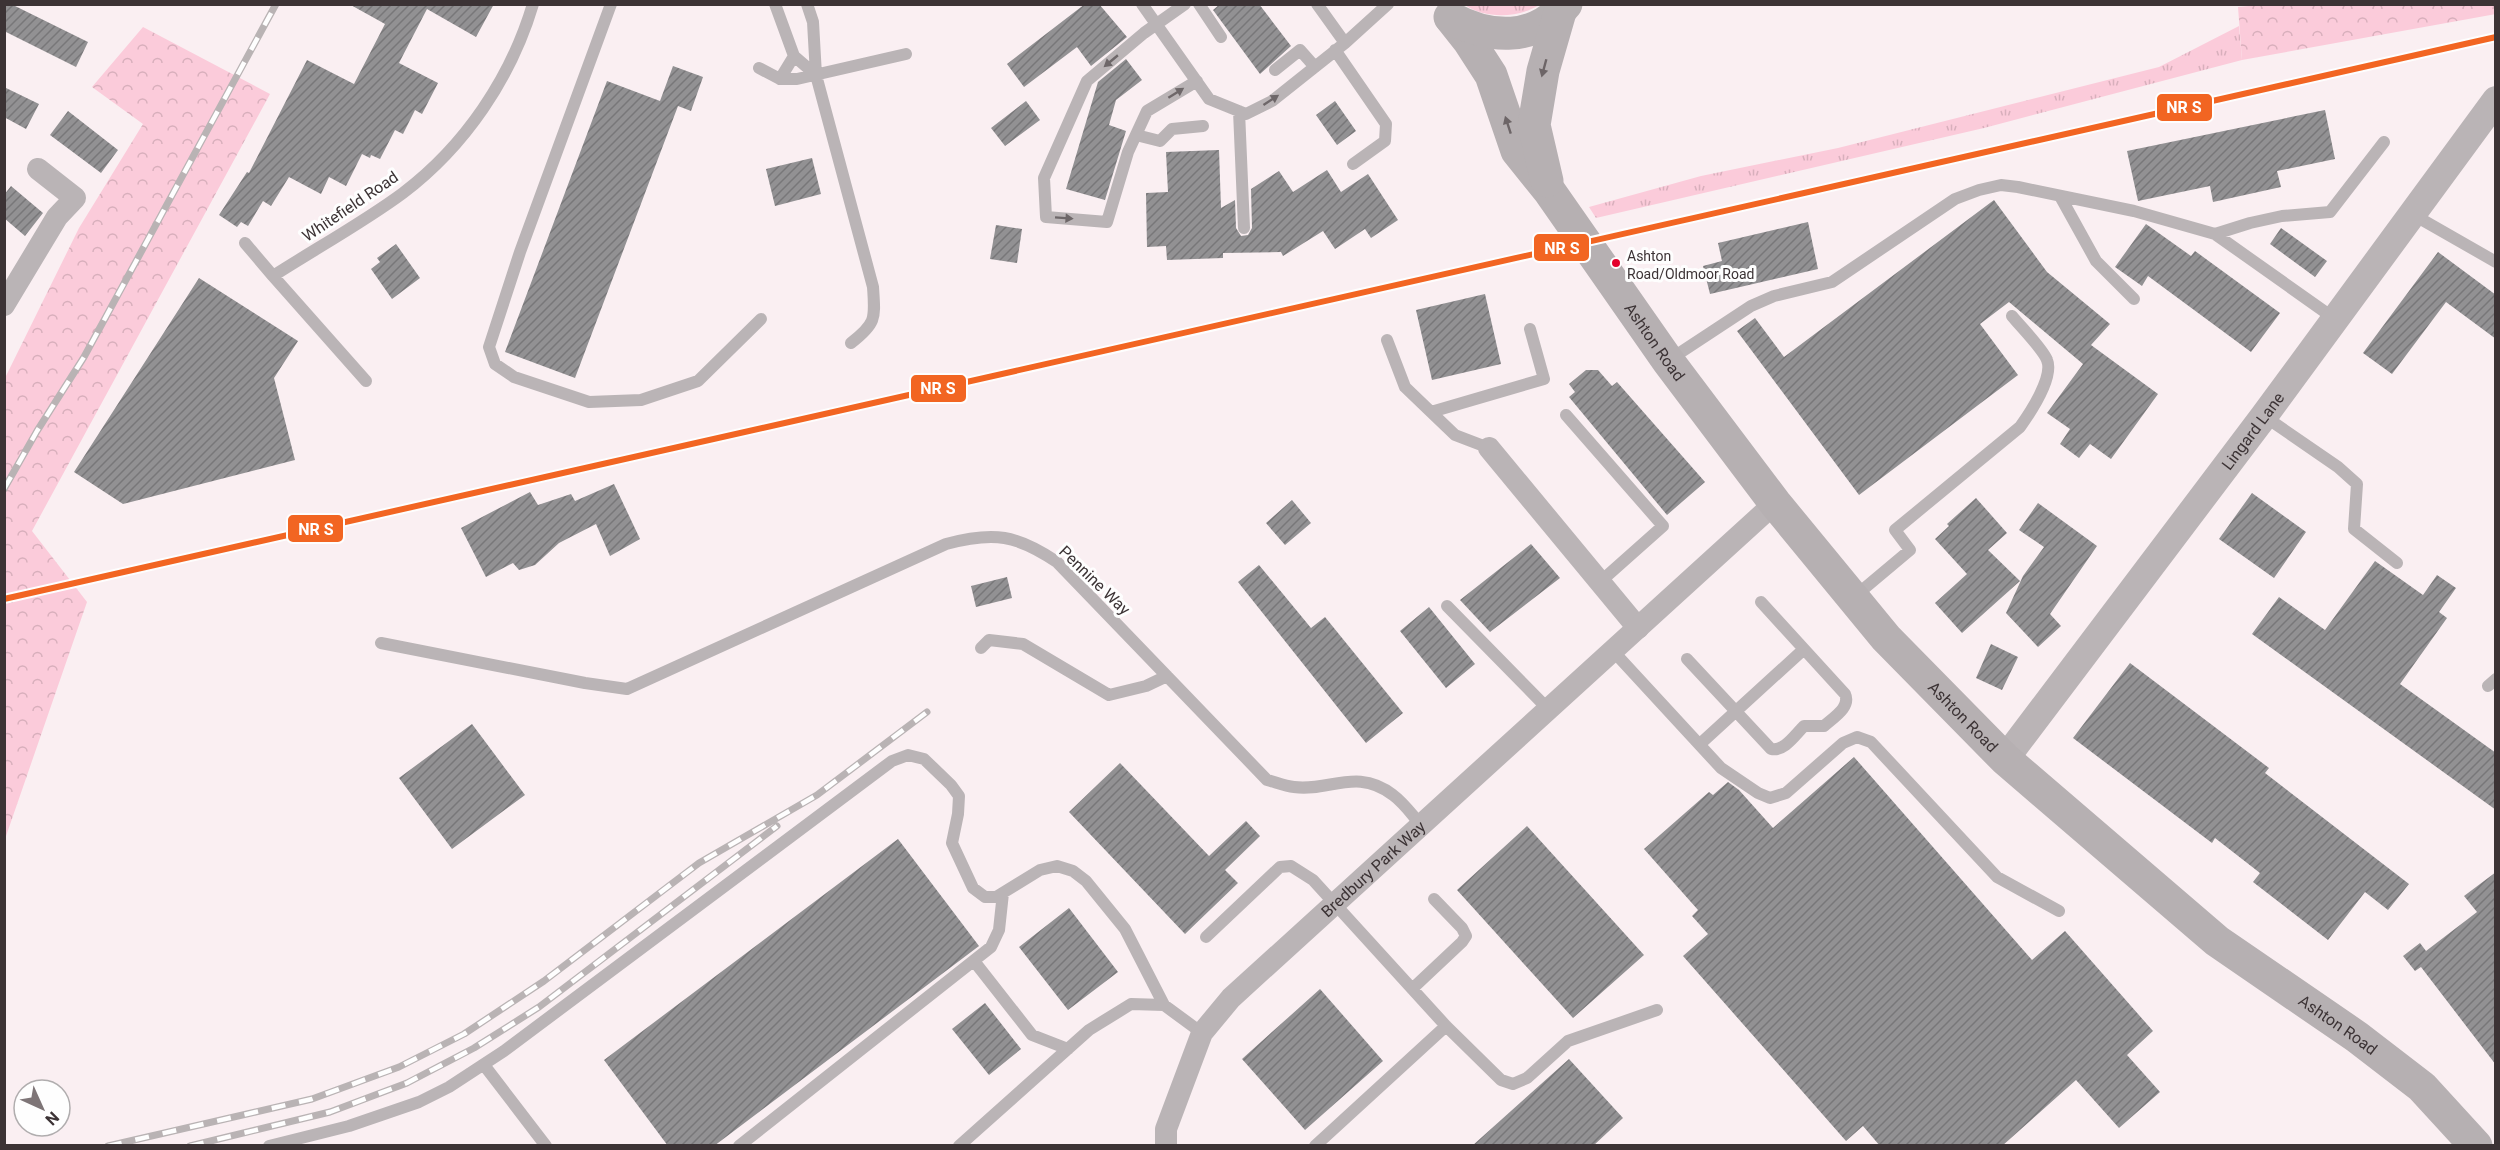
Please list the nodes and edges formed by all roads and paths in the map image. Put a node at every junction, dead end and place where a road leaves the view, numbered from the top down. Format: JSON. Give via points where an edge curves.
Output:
{"nodes":[{"id":1,"x":533,"y":4,"type":"edge"},
{"id":2,"x":611,"y":4,"type":"edge"},
{"id":3,"x":775,"y":4,"type":"edge"},
{"id":4,"x":807,"y":4,"type":"edge"},
{"id":5,"x":1142,"y":4,"type":"edge"},
{"id":6,"x":1185,"y":4,"type":"edge"},
{"id":7,"x":1199,"y":4,"type":"edge"},
{"id":8,"x":1317,"y":4,"type":"edge"},
{"id":9,"x":1388,"y":4,"type":"edge"},
{"id":10,"x":1563,"y":8,"type":"edge"},
{"id":11,"x":1443,"y":11,"type":"edge"},
{"id":12,"x":1156,"y":24,"type":"junction"},
{"id":13,"x":1221,"y":37,"type":"dead end"},
{"id":14,"x":1340,"y":46,"type":"junction"},
{"id":15,"x":906,"y":54,"type":"dead end"},
{"id":16,"x":794,"y":56,"type":"junction"},
{"id":17,"x":1315,"y":67,"type":"junction"},
{"id":18,"x":759,"y":68,"type":"dead end"},
{"id":19,"x":1275,"y":70,"type":"dead end"},
{"id":20,"x":816,"y":75,"type":"junction"},
{"id":21,"x":780,"y":80,"type":"junction"},
{"id":22,"x":1197,"y":81,"type":"junction"},
{"id":23,"x":2496,"y":100,"type":"edge"},
{"id":24,"x":1239,"y":111,"type":"junction"},
{"id":25,"x":1203,"y":126,"type":"dead end"},
{"id":26,"x":1136,"y":135,"type":"junction"},
{"id":27,"x":2384,"y":142,"type":"dead end"},
{"id":28,"x":1353,"y":164,"type":"dead end"},
{"id":29,"x":38,"y":169,"type":"dead end"},
{"id":30,"x":1550,"y":192,"type":"junction"},
{"id":31,"x":2060,"y":195,"type":"junction"},
{"id":32,"x":2412,"y":214,"type":"junction"},
{"id":33,"x":1244,"y":228,"type":"dead end"},
{"id":34,"x":2215,"y":234,"type":"junction"},
{"id":35,"x":245,"y":243,"type":"dead end"},
{"id":36,"x":2496,"y":261,"type":"edge"},
{"id":37,"x":273,"y":276,"type":"junction"},
{"id":38,"x":2134,"y":299,"type":"dead end"},
{"id":39,"x":4,"y":304,"type":"edge"},
{"id":40,"x":2012,"y":316,"type":"dead end"},
{"id":41,"x":761,"y":319,"type":"dead end"},
{"id":42,"x":2335,"y":319,"type":"junction"},
{"id":43,"x":1530,"y":329,"type":"dead end"},
{"id":44,"x":1387,"y":340,"type":"dead end"},
{"id":45,"x":851,"y":343,"type":"dead end"},
{"id":46,"x":1668,"y":360,"type":"junction"},
{"id":47,"x":366,"y":381,"type":"dead end"},
{"id":48,"x":1431,"y":412,"type":"junction"},
{"id":49,"x":1566,"y":415,"type":"dead end"},
{"id":50,"x":2264,"y":416,"type":"junction"},
{"id":51,"x":1488,"y":448,"type":"joint"},
{"id":52,"x":1775,"y":503,"type":"junction"},
{"id":53,"x":2397,"y":563,"type":"dead end"},
{"id":54,"x":1599,"y":582,"type":"junction"},
{"id":55,"x":1853,"y":598,"type":"junction"},
{"id":56,"x":1761,"y":602,"type":"dead end"},
{"id":57,"x":1447,"y":606,"type":"dead end"},
{"id":58,"x":1638,"y":628,"type":"junction"},
{"id":59,"x":381,"y":643,"type":"dead end"},
{"id":60,"x":981,"y":648,"type":"dead end"},
{"id":61,"x":1803,"y":650,"type":"junction"},
{"id":62,"x":1614,"y":652,"type":"junction"},
{"id":63,"x":1687,"y":659,"type":"dead end"},
{"id":64,"x":1167,"y":676,"type":"junction"},
{"id":65,"x":1549,"y":711,"type":"junction"},
{"id":66,"x":1735,"y":712,"type":"junction"},
{"id":67,"x":1700,"y":744,"type":"junction"},
{"id":68,"x":2006,"y":759,"type":"junction"},
{"id":69,"x":1422,"y":826,"type":"junction"},
{"id":70,"x":1004,"y":893,"type":"junction"},
{"id":71,"x":1434,"y":899,"type":"dead end"},
{"id":72,"x":1336,"y":904,"type":"junction"},
{"id":73,"x":2060,"y":911,"type":"dead end"},
{"id":74,"x":1206,"y":937,"type":"dead end"},
{"id":75,"x":974,"y":961,"type":"junction"},
{"id":76,"x":1412,"y":989,"type":"junction"},
{"id":77,"x":1164,"y":1005,"type":"junction"},
{"id":78,"x":1657,"y":1010,"type":"dead end"},
{"id":79,"x":1446,"y":1026,"type":"junction"},
{"id":80,"x":1202,"y":1033,"type":"junction"},
{"id":81,"x":1068,"y":1049,"type":"junction"},
{"id":82,"x":484,"y":1065,"type":"junction"},
{"id":83,"x":1324,"y":1143,"type":"edge"},
{"id":84,"x":269,"y":1146,"type":"edge"},
{"id":85,"x":546,"y":1146,"type":"edge"},
{"id":86,"x":740,"y":1146,"type":"edge"},
{"id":87,"x":958,"y":1146,"type":"edge"},
{"id":88,"x":1166,"y":1146,"type":"edge"},
{"id":89,"x":2476,"y":1146,"type":"edge"}],
"edges":[{"from":1,"to":37,"type":"lane","name":"Whitefield Road","via":[[524,36],[496,88],[459,141],[404,192]]},
{"from":2,"to":41,"type":"lane","via":[[489,347],[495,364],[514,377],[589,402],[641,400],[698,381]]},
{"from":3,"to":16,"type":"lane"},
{"from":4,"to":20,"type":"lane","via":[[813,22]]},
{"from":5,"to":12,"type":"lane"},
{"from":6,"to":12,"type":"lane"},
{"from":7,"to":13,"type":"lane"},
{"from":8,"to":14,"type":"lane"},
{"from":9,"to":14,"type":"lane"},
{"from":10,"to":11,"type":"highway","via":[[1541,25],[1510,34],[1471,29]]},
{"from":10,"to":30,"type":"highway","name":"Ashton Road","one_way":true,"via":[[1543,71],[1534,125]]},
{"from":30,"to":11,"type":"highway","name":"Ashton Road","one_way":true,"via":[[1517,152],[1491,75]]},
{"from":12,"to":22,"type":"lane"},
{"from":12,"to":26,"type":"lane","one_way":true,"via":[[1087,81],[1044,178],[1046,217],[1107,222]]},
{"from":14,"to":17,"type":"lane"},
{"from":14,"to":28,"type":"lane","via":[[1386,124],[1385,141]]},
{"from":15,"to":20,"type":"lane"},
{"from":16,"to":20,"type":"lane"},
{"from":16,"to":21,"type":"lane"},
{"from":17,"to":19,"type":"lane","via":[[1300,50]]},
{"from":24,"to":17,"type":"lane","one_way":true,"via":[[1246,114],[1272,101]]},
{"from":18,"to":21,"type":"lane"},
{"from":20,"to":21,"type":"lane"},
{"from":20,"to":45,"type":"lane","via":[[873,287],[875,316],[867,331]]},
{"from":22,"to":24,"type":"lane","via":[[1209,99]]},
{"from":26,"to":22,"type":"lane","one_way":true,"via":[[1147,111]]},
{"from":23,"to":32,"type":"street","name":"Lingard Lane"},
{"from":24,"to":33,"type":"lane"},
{"from":25,"to":26,"type":"lane","via":[[1172,129],[1160,141]]},
{"from":27,"to":34,"type":"lane","via":[[2330,212],[2282,216]]},
{"from":29,"to":39,"type":"street","via":[[75,198],[57,218]]},
{"from":30,"to":46,"type":"highway","name":"Ashton Road"},
{"from":31,"to":34,"type":"lane"},
{"from":31,"to":38,"type":"lane","via":[[2096,261]]},
{"from":31,"to":46,"type":"lane","via":[[2001,185],[1955,199],[1832,282],[1774,296],[1752,306]]},
{"from":32,"to":36,"type":"lane"},
{"from":32,"to":42,"type":"street","name":"Lingard Lane"},
{"from":34,"to":42,"type":"lane"},
{"from":35,"to":37,"type":"lane"},
{"from":37,"to":47,"type":"lane"},
{"from":40,"to":55,"type":"lane","via":[[2047,360],[2048,371],[2030,414],[2020,427],[1895,530],[1910,550]]},
{"from":42,"to":50,"type":"street","name":"Lingard Lane"},
{"from":43,"to":48,"type":"lane","via":[[1544,379]]},
{"from":44,"to":48,"type":"lane","via":[[1405,387]]},
{"from":46,"to":52,"type":"highway","name":"Ashton Road"},
{"from":48,"to":51,"type":"lane","via":[[1455,435]]},
{"from":49,"to":54,"type":"lane","via":[[1664,526]]},
{"from":50,"to":53,"type":"lane","via":[[2357,484],[2355,529]]},
{"from":50,"to":68,"type":"street","name":"Lingard Lane"},
{"from":51,"to":54,"type":"street"},
{"from":52,"to":55,"type":"highway","name":"Ashton Road"},
{"from":52,"to":58,"type":"street","name":"Bredbury Park Way"},
{"from":54,"to":58,"type":"street"},
{"from":55,"to":68,"type":"highway","name":"Ashton Road","via":[[1886,638]]},
{"from":56,"to":61,"type":"lane"},
{"from":57,"to":65,"type":"lane"},
{"from":58,"to":62,"type":"street","name":"Bredbury Park Way"},
{"from":59,"to":64,"type":"lane","name":"Pennine Way","via":[[627,689],[946,544],[972,537],[1002,536],[1032,545],[1057,562]]},
{"from":60,"to":64,"type":"lane","via":[[989,640],[1023,644],[1109,695]]},
{"from":61,"to":66,"type":"lane"},
{"from":61,"to":66,"type":"lane","via":[[1848,699],[1824,726],[1804,726],[1777,751]]},
{"from":62,"to":65,"type":"street","name":"Bredbury Park Way"},
{"from":62,"to":67,"type":"lane"},
{"from":63,"to":66,"type":"lane"},
{"from":64,"to":69,"type":"lane","name":"Pennine Way","via":[[1267,780],[1294,788],[1342,781],[1367,783],[1393,795]]},
{"from":65,"to":69,"type":"street","name":"Bredbury Park Way"},
{"from":66,"to":67,"type":"lane"},
{"from":67,"to":73,"type":"lane","via":[[1721,768],[1770,798],[1786,793],[1843,742],[1857,737],[1871,742],[1997,877]]},
{"from":68,"to":89,"type":"highway","name":"Ashton Road","via":[[2217,941],[2357,1037],[2422,1087]]},
{"from":69,"to":72,"type":"street","name":"Bredbury Park Way"},
{"from":70,"to":75,"type":"lane","via":[[995,941]]},
{"from":70,"to":77,"type":"lane","via":[[1040,870],[1057,866],[1073,871],[1086,881],[1125,929]]},
{"from":70,"to":82,"type":"lane","via":[[985,897],[973,888],[952,843],[958,796],[924,759],[908,755],[892,761]]},
{"from":71,"to":76,"type":"lane","via":[[1466,936]]},
{"from":72,"to":74,"type":"lane","via":[[1305,873],[1291,866],[1280,867]]},
{"from":72,"to":76,"type":"lane"},
{"from":72,"to":80,"type":"street","name":"Bredbury Park Way","via":[[1231,998]]},
{"from":75,"to":81,"type":"lane","via":[[1032,1035]]},
{"from":75,"to":86,"type":"lane"},
{"from":76,"to":79,"type":"lane"},
{"from":77,"to":80,"type":"lane"},
{"from":77,"to":81,"type":"lane","via":[[1131,1004],[1089,1030]]},
{"from":78,"to":79,"type":"lane","via":[[1568,1041],[1527,1078],[1513,1084],[1502,1080]]},
{"from":79,"to":83,"type":"lane"},
{"from":80,"to":88,"type":"street","name":"Bredbury Park Way","via":[[1166,1129]]},
{"from":81,"to":87,"type":"lane"},
{"from":82,"to":84,"type":"lane","via":[[408,1106]]},
{"from":82,"to":85,"type":"lane"}]}
